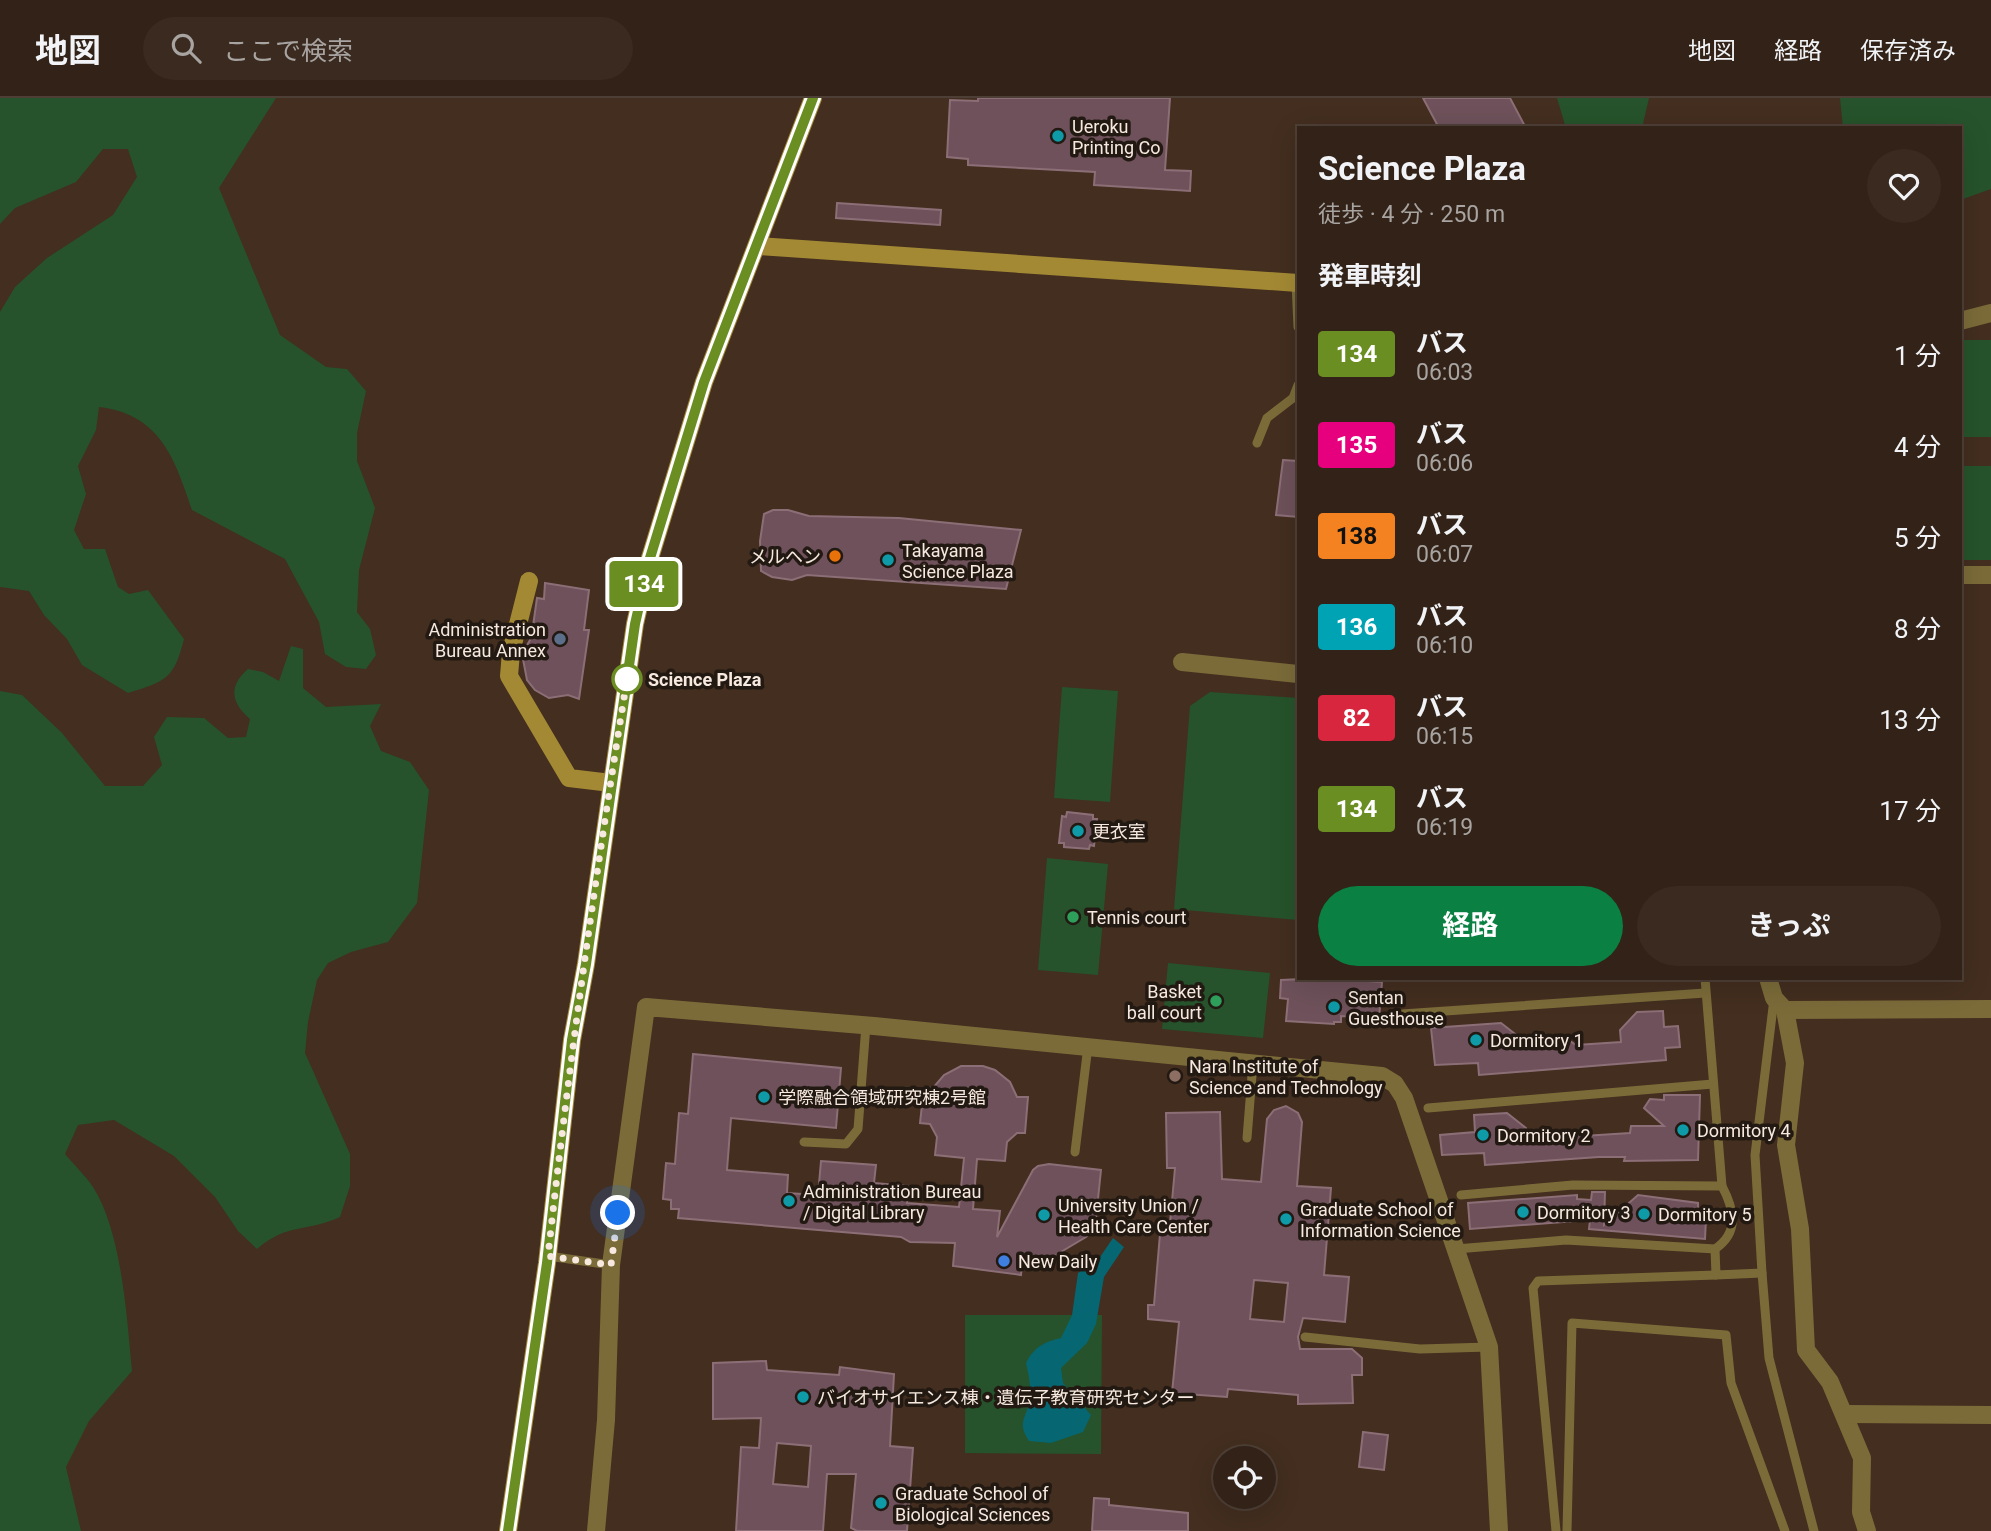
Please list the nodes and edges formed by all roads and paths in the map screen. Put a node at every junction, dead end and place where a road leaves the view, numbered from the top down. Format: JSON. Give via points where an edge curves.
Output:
{"nodes":[{"id":1,"x":813,"y":98,"type":"edge"},
{"id":2,"x":757,"y":246,"type":"junction"},
{"id":3,"x":1297,"y":283,"type":"edge"},
{"id":4,"x":1991,"y":313,"type":"edge"},
{"id":5,"x":1962,"y":320,"type":"edge"},
{"id":6,"x":1297,"y":388,"type":"edge"},
{"id":7,"x":1257,"y":443,"type":"dead end"},
{"id":8,"x":1962,"y":575,"type":"edge"},
{"id":9,"x":1991,"y":575,"type":"edge"},
{"id":10,"x":529,"y":581,"type":"dead end"},
{"id":11,"x":1182,"y":662,"type":"dead end"},
{"id":12,"x":1297,"y":674,"type":"edge"},
{"id":13,"x":611,"y":783,"type":"junction"},
{"id":14,"x":1705,"y":980,"type":"edge"},
{"id":15,"x":1769,"y":980,"type":"edge"},
{"id":16,"x":1705,"y":993,"type":"junction"},
{"id":17,"x":1780,"y":1004,"type":"junction"},
{"id":18,"x":1991,"y":1009,"type":"edge"},
{"id":19,"x":1402,"y":1014,"type":"dead end"},
{"id":20,"x":866,"y":1025,"type":"junction"},
{"id":21,"x":1088,"y":1046,"type":"junction"},
{"id":22,"x":1253,"y":1061,"type":"junction"},
{"id":23,"x":1713,"y":1084,"type":"junction"},
{"id":24,"x":1428,"y":1108,"type":"dead end"},
{"id":25,"x":1247,"y":1138,"type":"dead end"},
{"id":26,"x":804,"y":1142,"type":"dead end"},
{"id":27,"x":1075,"y":1152,"type":"dead end"},
{"id":28,"x":1722,"y":1186,"type":"junction"},
{"id":29,"x":1461,"y":1195,"type":"dead end"},
{"id":30,"x":1456,"y":1249,"type":"junction"},
{"id":31,"x":1715,"y":1249,"type":"junction"},
{"id":32,"x":548,"y":1256,"type":"junction"},
{"id":33,"x":611,"y":1265,"type":"junction"},
{"id":34,"x":1762,"y":1273,"type":"junction"},
{"id":35,"x":1716,"y":1275,"type":"junction"},
{"id":36,"x":1305,"y":1337,"type":"dead end"},
{"id":37,"x":1489,"y":1347,"type":"junction"},
{"id":38,"x":1846,"y":1414,"type":"junction"},
{"id":39,"x":1991,"y":1415,"type":"edge"},
{"id":40,"x":508,"y":1531,"type":"edge"},
{"id":41,"x":596,"y":1531,"type":"edge"},
{"id":42,"x":1499,"y":1531,"type":"edge"},
{"id":43,"x":1556,"y":1531,"type":"edge"},
{"id":44,"x":1567,"y":1531,"type":"edge"},
{"id":45,"x":1785,"y":1531,"type":"edge"},
{"id":46,"x":1814,"y":1531,"type":"edge"},
{"id":47,"x":1867,"y":1531,"type":"edge"}],
"edges":[{"from":1,"to":2,"type":"street"},
{"from":2,"to":3,"type":"street"},
{"from":2,"to":13,"type":"street","via":[[704,382],[650,558],[635,624]]},
{"from":4,"to":5,"type":"street"},
{"from":6,"to":7,"type":"lane","via":[[1293,398],[1267,418]]},
{"from":8,"to":9,"type":"street"},
{"from":10,"to":13,"type":"street","via":[[509,676],[569,778]]},
{"from":11,"to":12,"type":"street"},
{"from":13,"to":32,"type":"street","via":[[572,1040]]},
{"from":14,"to":16,"type":"lane"},
{"from":15,"to":17,"type":"street"},
{"from":16,"to":19,"type":"lane"},
{"from":16,"to":23,"type":"lane"},
{"from":17,"to":18,"type":"street"},
{"from":17,"to":34,"type":"lane","via":[[1755,1155]]},
{"from":17,"to":38,"type":"street","via":[[1795,1063],[1786,1145],[1800,1229],[1806,1350]]},
{"from":20,"to":21,"type":"street"},
{"from":20,"to":26,"type":"lane","via":[[858,1129],[846,1144]]},
{"from":20,"to":33,"type":"street","via":[[646,1007]]},
{"from":21,"to":22,"type":"street"},
{"from":21,"to":27,"type":"lane"},
{"from":22,"to":25,"type":"lane"},
{"from":22,"to":30,"type":"street","via":[[1365,1072],[1395,1084]]},
{"from":23,"to":24,"type":"lane"},
{"from":23,"to":28,"type":"lane"},
{"from":28,"to":29,"type":"lane","via":[[1573,1185]]},
{"from":28,"to":31,"type":"lane","via":[[1731,1203],[1733,1230]]},
{"from":30,"to":31,"type":"lane","via":[[1566,1240]]},
{"from":30,"to":37,"type":"street"},
{"from":31,"to":35,"type":"lane"},
{"from":32,"to":33,"type":"lane"},
{"from":32,"to":40,"type":"street"},
{"from":33,"to":41,"type":"street","via":[[606,1419]]},
{"from":34,"to":35,"type":"lane"},
{"from":34,"to":46,"type":"lane","via":[[1769,1359]]},
{"from":35,"to":43,"type":"lane","via":[[1538,1281],[1533,1288]]},
{"from":36,"to":37,"type":"lane","via":[[1420,1349]]},
{"from":37,"to":42,"type":"street"},
{"from":38,"to":39,"type":"street"},
{"from":38,"to":47,"type":"street","via":[[1862,1458],[1861,1512]]},
{"from":44,"to":45,"type":"lane","via":[[1572,1323],[1726,1335],[1731,1382]]}]}
